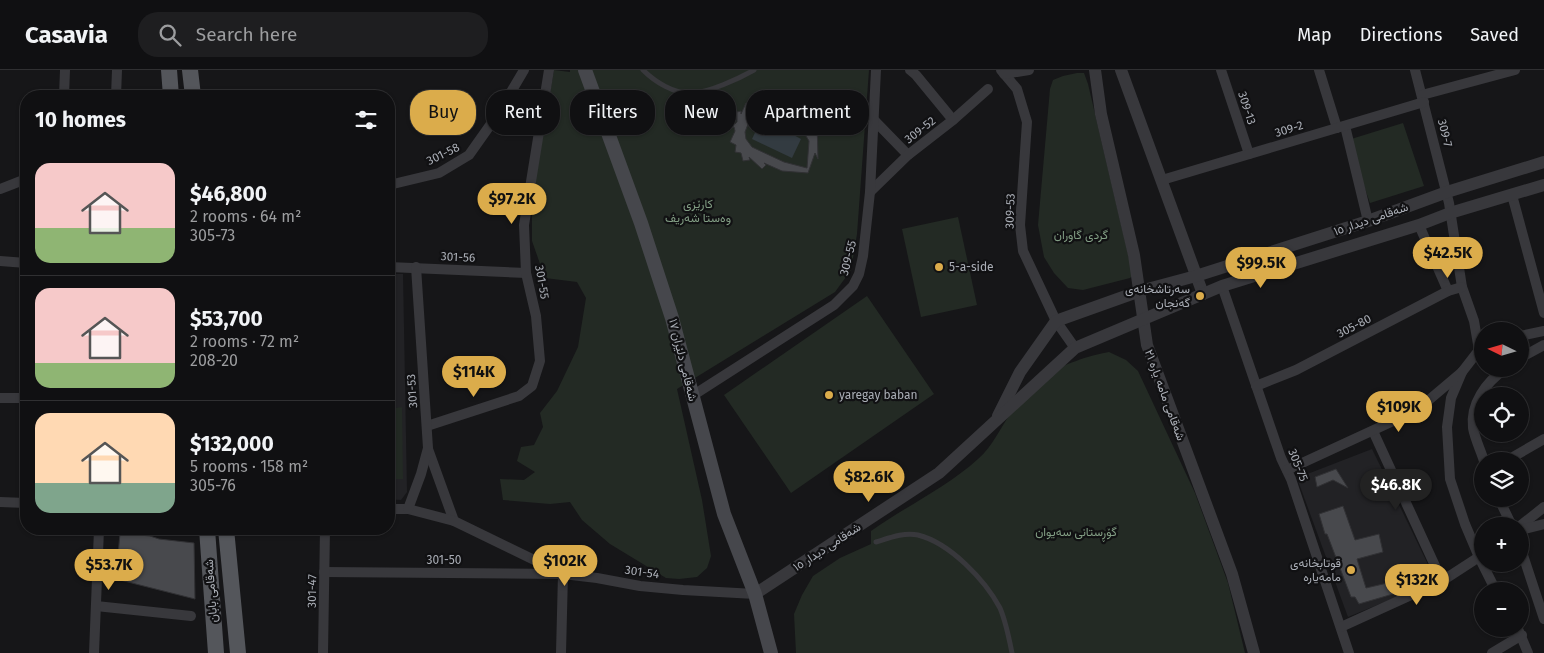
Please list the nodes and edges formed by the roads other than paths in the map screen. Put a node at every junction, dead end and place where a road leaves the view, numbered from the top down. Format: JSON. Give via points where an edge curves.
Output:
{"nodes":[{"id":1,"x":65,"y":70,"type":"edge"},
{"id":2,"x":117,"y":70,"type":"edge"},
{"id":3,"x":169,"y":70,"type":"edge"},
{"id":4,"x":190,"y":70,"type":"edge"},
{"id":5,"x":524,"y":70,"type":"edge"},
{"id":6,"x":549,"y":70,"type":"edge"},
{"id":7,"x":585,"y":70,"type":"edge"},
{"id":8,"x":644,"y":70,"type":"edge"},
{"id":9,"x":754,"y":70,"type":"edge"},
{"id":10,"x":876,"y":70,"type":"edge"},
{"id":11,"x":910,"y":70,"type":"edge"},
{"id":12,"x":1029,"y":70,"type":"edge"},
{"id":13,"x":1095,"y":70,"type":"edge"},
{"id":14,"x":1121,"y":70,"type":"edge"},
{"id":15,"x":1221,"y":70,"type":"edge"},
{"id":16,"x":1319,"y":70,"type":"edge"},
{"id":17,"x":1415,"y":70,"type":"edge"},
{"id":18,"x":1508,"y":71,"type":"edge"},
{"id":19,"x":1002,"y":72,"type":"edge"},
{"id":20,"x":988,"y":88,"type":"dead end"},
{"id":21,"x":65,"y":90,"type":"edge"},
{"id":22,"x":116,"y":90,"type":"edge"},
{"id":23,"x":171,"y":90,"type":"edge"},
{"id":24,"x":192,"y":90,"type":"edge"},
{"id":25,"x":1423,"y":98,"type":"junction"},
{"id":26,"x":873,"y":118,"type":"junction"},
{"id":27,"x":953,"y":120,"type":"junction"},
{"id":28,"x":1341,"y":127,"type":"junction"},
{"id":29,"x":1249,"y":154,"type":"junction"},
{"id":30,"x":908,"y":155,"type":"junction"},
{"id":31,"x":1544,"y":162,"type":"edge"},
{"id":32,"x":1162,"y":180,"type":"junction"},
{"id":33,"x":20,"y":181,"type":"edge"},
{"id":34,"x":395,"y":183,"type":"edge"},
{"id":35,"x":1544,"y":185,"type":"edge"},
{"id":36,"x":0,"y":189,"type":"edge"},
{"id":37,"x":870,"y":192,"type":"junction"},
{"id":38,"x":1512,"y":195,"type":"junction"},
{"id":39,"x":1449,"y":202,"type":"junction"},
{"id":40,"x":1368,"y":221,"type":"junction"},
{"id":41,"x":1419,"y":225,"type":"junction"},
{"id":42,"x":0,"y":261,"type":"edge"},
{"id":43,"x":20,"y":263,"type":"edge"},
{"id":44,"x":395,"y":267,"type":"edge"},
{"id":45,"x":416,"y":267,"type":"junction"},
{"id":46,"x":526,"y":273,"type":"junction"},
{"id":47,"x":1196,"y":276,"type":"junction"},
{"id":48,"x":1222,"y":286,"type":"junction"},
{"id":49,"x":1462,"y":287,"type":"junction"},
{"id":50,"x":1448,"y":291,"type":"junction"},
{"id":51,"x":1140,"y":292,"type":"junction"},
{"id":52,"x":1203,"y":294,"type":"junction"},
{"id":53,"x":1544,"y":313,"type":"edge"},
{"id":54,"x":1144,"y":320,"type":"junction"},
{"id":55,"x":1056,"y":321,"type":"junction"},
{"id":56,"x":1474,"y":322,"type":"edge"},
{"id":57,"x":1544,"y":331,"type":"edge"},
{"id":58,"x":1529,"y":334,"type":"edge"},
{"id":59,"x":1544,"y":345,"type":"edge"},
{"id":60,"x":1075,"y":348,"type":"junction"},
{"id":61,"x":1529,"y":353,"type":"edge"},
{"id":62,"x":1474,"y":358,"type":"edge"},
{"id":63,"x":1462,"y":372,"type":"junction"},
{"id":64,"x":1493,"y":378,"type":"edge"},
{"id":65,"x":1256,"y":386,"type":"junction"},
{"id":66,"x":692,"y":396,"type":"junction"},
{"id":67,"x":0,"y":398,"type":"edge"},
{"id":68,"x":20,"y":398,"type":"edge"},
{"id":69,"x":994,"y":424,"type":"junction"},
{"id":70,"x":427,"y":426,"type":"junction"},
{"id":71,"x":1374,"y":431,"type":"junction"},
{"id":72,"x":1544,"y":439,"type":"edge"},
{"id":73,"x":428,"y":448,"type":"junction"},
{"id":74,"x":1481,"y":452,"type":"edge"},
{"id":75,"x":1522,"y":452,"type":"edge"},
{"id":76,"x":1287,"y":470,"type":"junction"},
{"id":77,"x":0,"y":502,"type":"edge"},
{"id":78,"x":20,"y":503,"type":"edge"},
{"id":79,"x":1544,"y":507,"type":"edge"},
{"id":80,"x":395,"y":509,"type":"edge"},
{"id":81,"x":408,"y":510,"type":"junction"},
{"id":82,"x":454,"y":520,"type":"junction"},
{"id":83,"x":1529,"y":520,"type":"edge"},
{"id":84,"x":1544,"y":524,"type":"edge"},
{"id":85,"x":1529,"y":526,"type":"edge"},
{"id":86,"x":99,"y":535,"type":"edge"},
{"id":87,"x":207,"y":535,"type":"edge"},
{"id":88,"x":227,"y":535,"type":"edge"},
{"id":89,"x":325,"y":535,"type":"edge"},
{"id":90,"x":876,"y":542,"type":"dead end"},
{"id":91,"x":1474,"y":542,"type":"edge"},
{"id":92,"x":1474,"y":560,"type":"edge"},
{"id":93,"x":324,"y":572,"type":"junction"},
{"id":94,"x":1529,"y":572,"type":"edge"},
{"id":95,"x":563,"y":574,"type":"junction"},
{"id":96,"x":1442,"y":581,"type":"junction"},
{"id":97,"x":755,"y":594,"type":"junction"},
{"id":98,"x":96,"y":606,"type":"junction"},
{"id":99,"x":190,"y":616,"type":"dead end"},
{"id":100,"x":1544,"y":618,"type":"edge"},
{"id":101,"x":1341,"y":627,"type":"junction"},
{"id":102,"x":1513,"y":637,"type":"edge"},
{"id":103,"x":1522,"y":637,"type":"edge"},
{"id":104,"x":94,"y":653,"type":"edge"},
{"id":105,"x":216,"y":653,"type":"edge"},
{"id":106,"x":238,"y":653,"type":"edge"},
{"id":107,"x":323,"y":653,"type":"edge"},
{"id":108,"x":561,"y":653,"type":"edge"},
{"id":109,"x":771,"y":653,"type":"edge"},
{"id":110,"x":1012,"y":653,"type":"edge"},
{"id":111,"x":1254,"y":653,"type":"edge"},
{"id":112,"x":1349,"y":653,"type":"edge"},
{"id":113,"x":1492,"y":653,"type":"edge"},
{"id":114,"x":1528,"y":653,"type":"edge"}],
"edges":[{"from":1,"to":21,"type":"street"},
{"from":2,"to":22,"type":"street"},
{"from":3,"to":23,"type":"main road"},
{"from":4,"to":24,"type":"main road"},
{"from":5,"to":34,"type":"street","name":"301-58","via":[[469,155],[439,172]]},
{"from":6,"to":46,"type":"street","name":"301-55","via":[[524,225]]},
{"from":7,"to":66,"type":"main road","name":"شەقامی دلێران ١٧","via":[[641,223],[672,318]]},
{"from":8,"to":9,"type":"lane","via":[[651,78],[675,91],[693,94],[727,84]]},
{"from":10,"to":26,"type":"street","name":"309-55"},
{"from":11,"to":27,"type":"street"},
{"from":12,"to":19,"type":"street"},
{"from":13,"to":51,"type":"street","name":"شەقامی مامە یارە ٢١","via":[[1101,114]]},
{"from":14,"to":32,"type":"street"},
{"from":15,"to":29,"type":"street","name":"309-13"},
{"from":16,"to":28,"type":"street"},
{"from":17,"to":25,"type":"street","name":"309-7"},
{"from":18,"to":25,"type":"street","name":"309-2"},
{"from":19,"to":55,"type":"street","name":"309-53","via":[[1017,89],[1027,122],[1020,225],[1023,251]]},
{"from":20,"to":27,"type":"street","name":"309-52"},
{"from":25,"to":28,"type":"street","name":"309-2"},
{"from":25,"to":39,"type":"street","name":"309-7"},
{"from":26,"to":30,"type":"street"},
{"from":26,"to":37,"type":"street","name":"309-55"},
{"from":27,"to":30,"type":"street","name":"309-52"},
{"from":28,"to":29,"type":"street","name":"309-2"},
{"from":28,"to":40,"type":"street"},
{"from":29,"to":32,"type":"street","name":"309-2"},
{"from":30,"to":37,"type":"street","name":"309-52"},
{"from":31,"to":39,"type":"street","name":"شەقامی دیدار ١٥"},
{"from":32,"to":47,"type":"street"},
{"from":33,"to":36,"type":"street"},
{"from":35,"to":38,"type":"street","name":"شەقامی دیدار ١٥"},
{"from":37,"to":66,"type":"street","name":"309-55","via":[[863,256],[853,286],[834,305]]},
{"from":38,"to":39,"type":"street","name":"شەقامی دیدار ١٥"},
{"from":38,"to":53,"type":"street"},
{"from":39,"to":40,"type":"street","name":"شەقامی دیدار ١٥"},
{"from":39,"to":41,"type":"street","name":"شەقامی دیدار ١٥"},
{"from":39,"to":49,"type":"street","name":"309-7"},
{"from":40,"to":47,"type":"street","name":"شەقامی دیدار ١٥"},
{"from":41,"to":48,"type":"street","name":"شەقامی دیدار ١٥"},
{"from":41,"to":50,"type":"street"},
{"from":42,"to":43,"type":"street"},
{"from":44,"to":45,"type":"street","name":"301-56"},
{"from":45,"to":46,"type":"street","name":"301-56"},
{"from":45,"to":70,"type":"street","name":"301-53"},
{"from":46,"to":70,"type":"street","name":"301-55","via":[[536,316],[540,361],[532,386],[520,396]]},
{"from":47,"to":51,"type":"street","name":"شەقامی دیدار ١٥"},
{"from":47,"to":52,"type":"street"},
{"from":48,"to":52,"type":"street","name":"شەقامی دیدار ١٥"},
{"from":48,"to":65,"type":"street","name":"305-75"},
{"from":49,"to":50,"type":"street","name":"305-80"},
{"from":49,"to":56,"type":"street","name":"309-7"},
{"from":50,"to":65,"type":"street","name":"305-80","via":[[1296,370]]},
{"from":51,"to":54,"type":"street","name":"شەقامی مامە یارە ٢١"},
{"from":51,"to":55,"type":"street","name":"شەقامی دیدار ١٥"},
{"from":52,"to":54,"type":"street","name":"شەقامی دیدار ١٥"},
{"from":54,"to":60,"type":"street","name":"شەقامی دیدار ١٥"},
{"from":54,"to":111,"type":"street","name":"شەقامی مامە یارە ٢١","via":[[1147,345],[1232,574]]},
{"from":55,"to":60,"type":"street","name":"309-53"},
{"from":55,"to":69,"type":"street","name":"شەقامی دیدار ١٥","via":[[1020,372]]},
{"from":57,"to":58,"type":"street"},
{"from":59,"to":61,"type":"street"},
{"from":60,"to":69,"type":"street","name":"شەقامی دیدار ١٥"},
{"from":62,"to":63,"type":"street"},
{"from":63,"to":71,"type":"street","via":[[1417,410]]},
{"from":63,"to":91,"type":"street","via":[[1451,398],[1447,427],[1450,479]]},
{"from":64,"to":74,"type":"street","via":[[1479,395],[1475,407],[1473,427]]},
{"from":65,"to":76,"type":"street","name":"305-75"},
{"from":66,"to":97,"type":"main road","name":"شەقامی دلێران ١٧","via":[[724,514]]},
{"from":67,"to":68,"type":"street"},
{"from":69,"to":97,"type":"street","name":"شەقامی دیدار ١٥","via":[[939,473]]},
{"from":70,"to":73,"type":"street","name":"301-53"},
{"from":71,"to":76,"type":"street"},
{"from":71,"to":96,"type":"street"},
{"from":72,"to":75,"type":"street"},
{"from":73,"to":81,"type":"street","name":"301-53"},
{"from":73,"to":82,"type":"street"},
{"from":76,"to":101,"type":"street","name":"305-75"},
{"from":77,"to":78,"type":"street"},
{"from":79,"to":83,"type":"street"},
{"from":80,"to":81,"type":"street","name":"301-54"},
{"from":81,"to":82,"type":"street","name":"301-54"},
{"from":82,"to":95,"type":"street","name":"301-54"},
{"from":84,"to":85,"type":"street"},
{"from":86,"to":98,"type":"street"},
{"from":87,"to":105,"type":"main road","name":"شەقامی بابان"},
{"from":88,"to":106,"type":"main road"},
{"from":89,"to":93,"type":"street","name":"301-47"},
{"from":90,"to":110,"type":"lane","via":[[900,535],[917,535],[946,549],[968,566],[1000,609]]},
{"from":92,"to":96,"type":"street"},
{"from":93,"to":95,"type":"street","name":"301-50"},
{"from":93,"to":107,"type":"street","name":"301-47"},
{"from":94,"to":100,"type":"street"},
{"from":95,"to":97,"type":"street","name":"301-54","via":[[675,590]]},
{"from":95,"to":108,"type":"street"},
{"from":96,"to":101,"type":"street"},
{"from":97,"to":109,"type":"main road","name":"شەقامی دلێران ١٧"},
{"from":98,"to":99,"type":"street"},
{"from":98,"to":104,"type":"street"},
{"from":101,"to":112,"type":"street","name":"305-75"},
{"from":102,"to":113,"type":"street"},
{"from":103,"to":114,"type":"street"}]}
